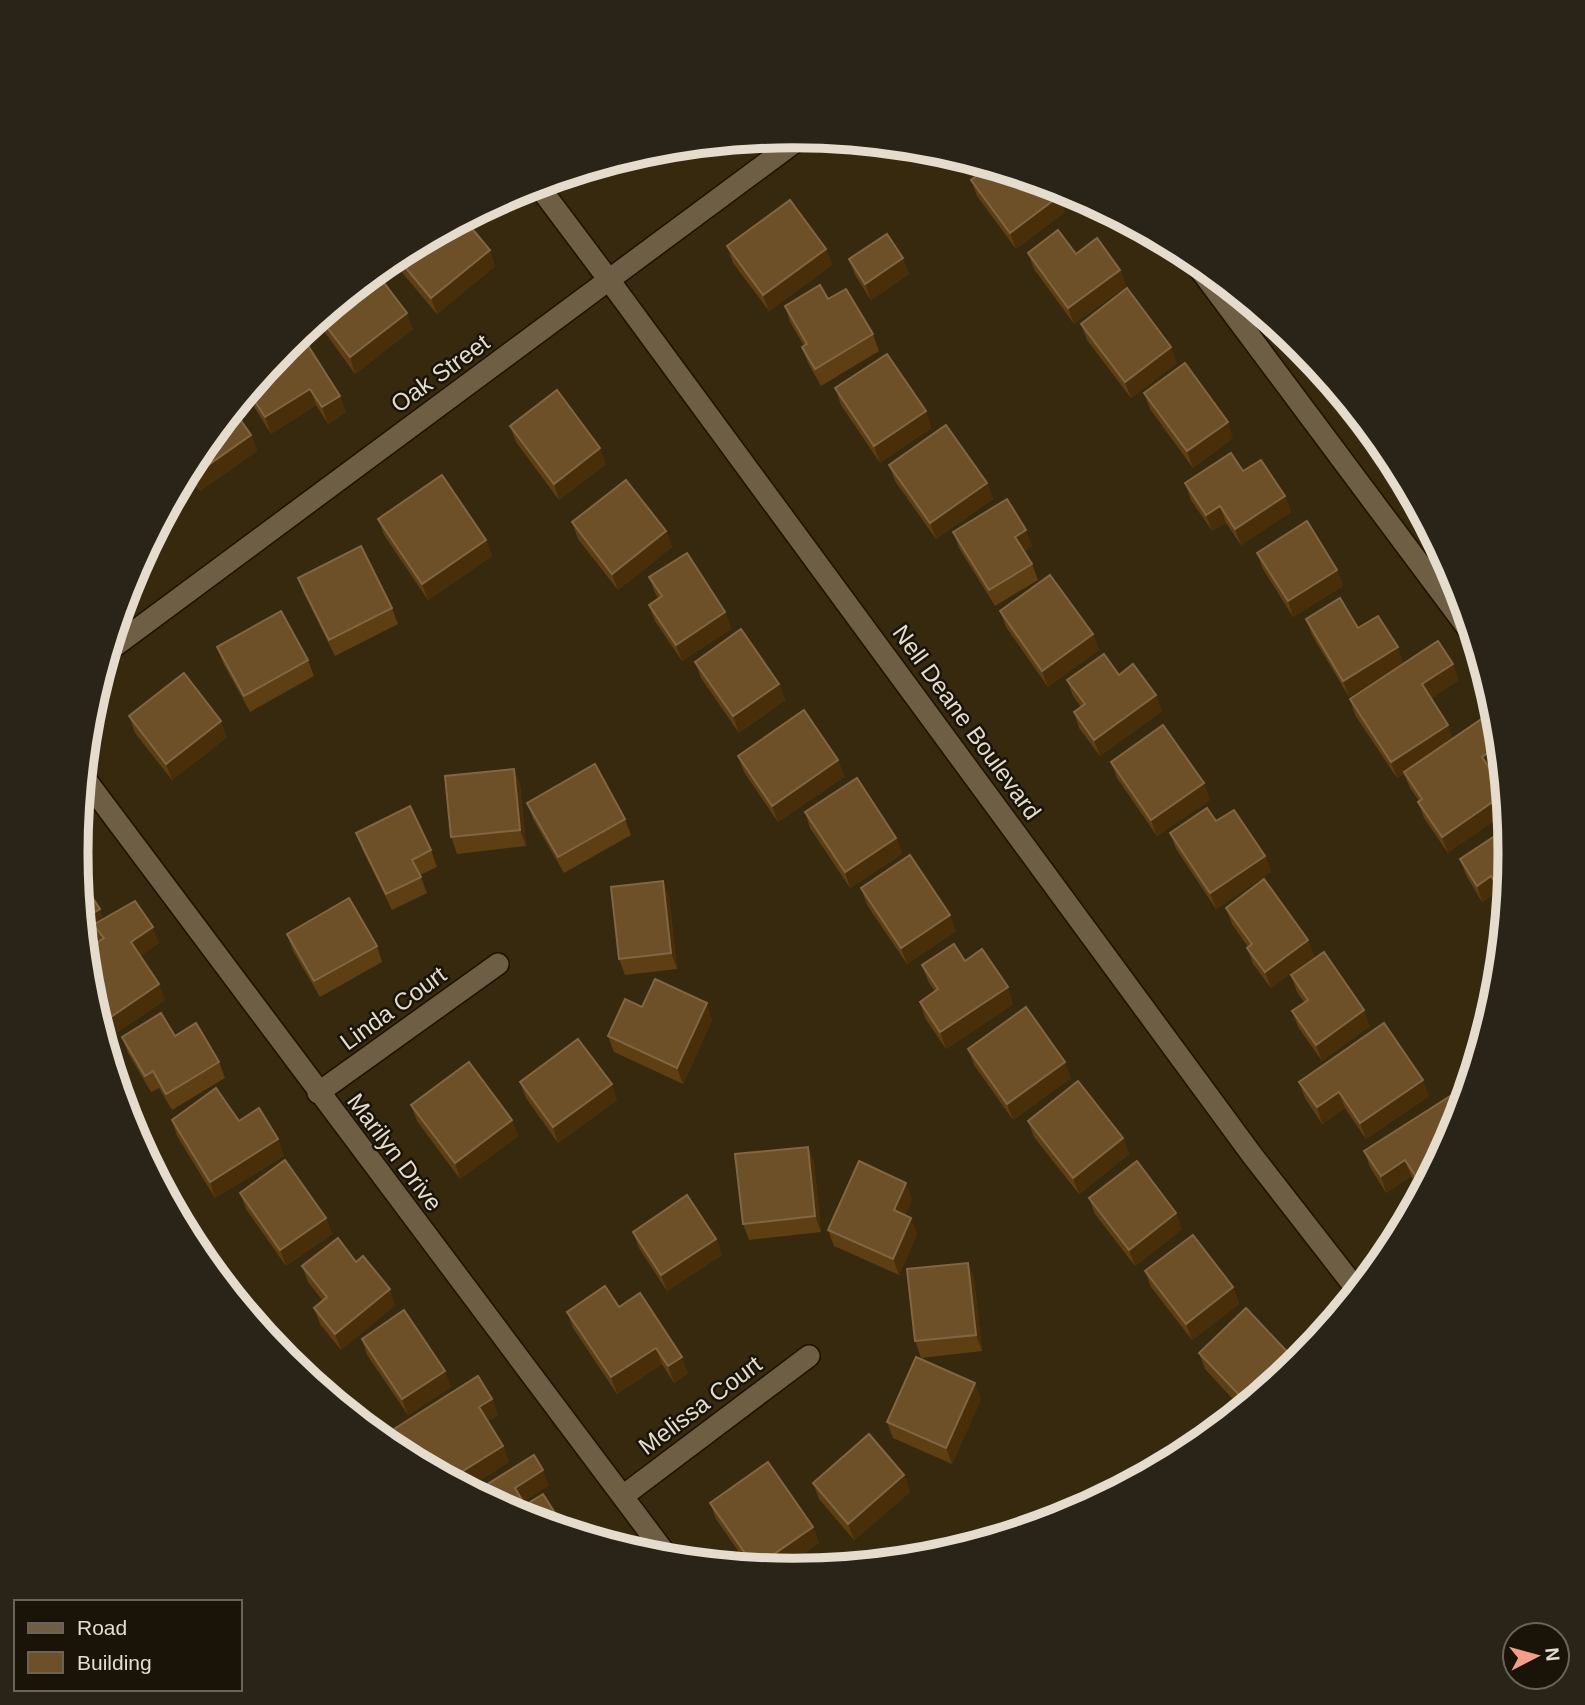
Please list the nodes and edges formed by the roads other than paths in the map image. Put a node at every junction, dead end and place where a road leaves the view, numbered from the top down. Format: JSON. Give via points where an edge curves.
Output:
{"nodes":[{"id":1,"x":787,"y":148,"type":"edge"},
{"id":2,"x":544,"y":193,"type":"edge"},
{"id":3,"x":609,"y":280,"type":"junction"},
{"id":4,"x":1213,"y":286,"type":"edge"},
{"id":5,"x":1454,"y":610,"type":"edge"},
{"id":6,"x":120,"y":642,"type":"edge"},
{"id":7,"x":91,"y":787,"type":"edge"},
{"id":8,"x":498,"y":964,"type":"dead end"},
{"id":9,"x":318,"y":1093,"type":"junction"},
{"id":10,"x":1351,"y":1283,"type":"edge"},
{"id":11,"x":809,"y":1356,"type":"dead end"},
{"id":12,"x":622,"y":1496,"type":"junction"},
{"id":13,"x":658,"y":1544,"type":"edge"}],
"edges":[{"from":1,"to":3,"type":"street","name":"Oak Street"},
{"from":2,"to":3,"type":"street","name":"Nell Deane Boulevard"},
{"from":3,"to":6,"type":"street","name":"Oak Street"},
{"from":3,"to":10,"type":"street","name":"Nell Deane Boulevard","via":[[1252,1155]]},
{"from":4,"to":5,"type":"street"},
{"from":7,"to":9,"type":"street","name":"Marilyn Drive"},
{"from":8,"to":9,"type":"street","name":"Linda Court"},
{"from":9,"to":12,"type":"street","name":"Marilyn Drive"},
{"from":11,"to":12,"type":"street","name":"Melissa Court"},
{"from":12,"to":13,"type":"street","name":"Marilyn Drive"}]}
